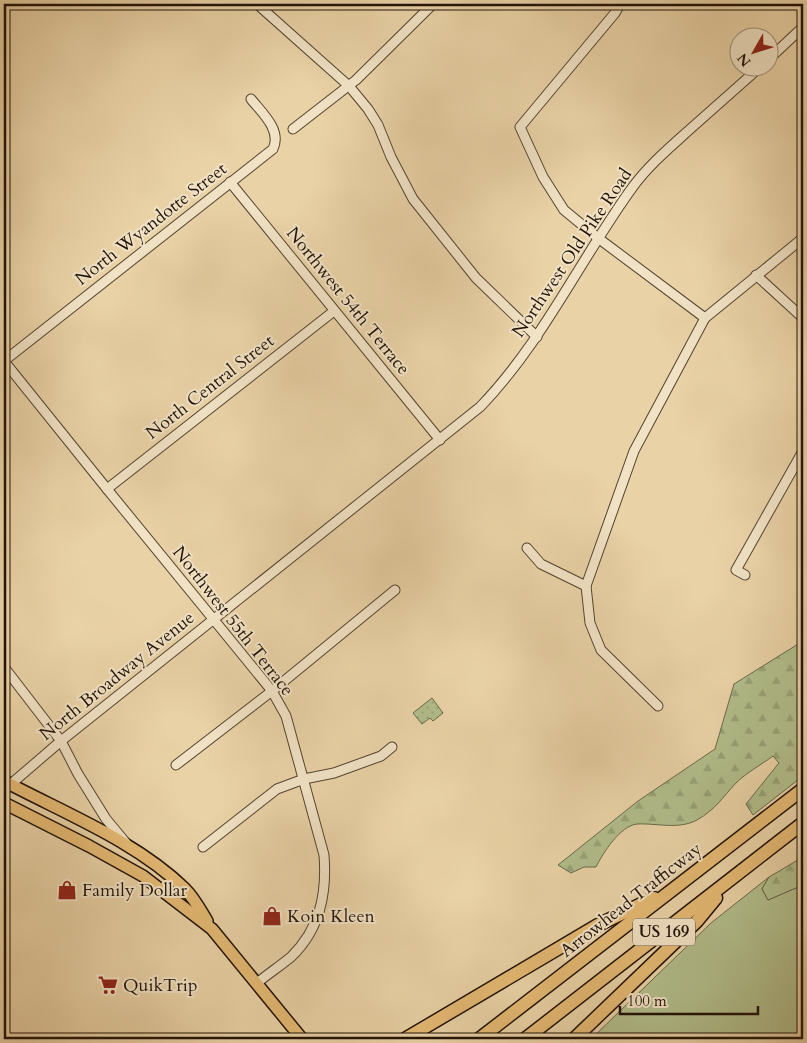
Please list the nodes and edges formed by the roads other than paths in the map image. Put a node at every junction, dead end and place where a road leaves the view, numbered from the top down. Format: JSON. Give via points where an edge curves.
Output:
{"nodes":[{"id":1,"x":257,"y":4,"type":"edge"},
{"id":2,"x":433,"y":4,"type":"edge"},
{"id":3,"x":620,"y":4,"type":"edge"},
{"id":4,"x":803,"y":27,"type":"edge"},
{"id":5,"x":780,"y":49,"type":"edge"},
{"id":6,"x":748,"y":78,"type":"edge"},
{"id":7,"x":349,"y":86,"type":"junction"},
{"id":8,"x":252,"y":99,"type":"dead end"},
{"id":9,"x":293,"y":129,"type":"dead end"},
{"id":10,"x":230,"y":182,"type":"junction"},
{"id":11,"x":598,"y":238,"type":"junction"},
{"id":12,"x":803,"y":238,"type":"edge"},
{"id":13,"x":756,"y":275,"type":"junction"},
{"id":14,"x":334,"y":311,"type":"junction"},
{"id":15,"x":705,"y":318,"type":"junction"},
{"id":16,"x":803,"y":318,"type":"edge"},
{"id":17,"x":537,"y":336,"type":"junction"},
{"id":18,"x":4,"y":361,"type":"edge"},
{"id":19,"x":440,"y":440,"type":"junction"},
{"id":20,"x":803,"y":451,"type":"edge"},
{"id":21,"x":107,"y":489,"type":"junction"},
{"id":22,"x":527,"y":548,"type":"dead end"},
{"id":23,"x":745,"y":575,"type":"dead end"},
{"id":24,"x":586,"y":586,"type":"junction"},
{"id":25,"x":395,"y":590,"type":"dead end"},
{"id":26,"x":214,"y":620,"type":"junction"},
{"id":27,"x":4,"y":667,"type":"edge"},
{"id":28,"x":272,"y":691,"type":"junction"},
{"id":29,"x":658,"y":706,"type":"dead end"},
{"id":30,"x":61,"y":741,"type":"junction"},
{"id":31,"x":392,"y":747,"type":"dead end"},
{"id":32,"x":176,"y":765,"type":"dead end"},
{"id":33,"x":304,"y":779,"type":"junction"},
{"id":34,"x":6,"y":785,"type":"edge"},
{"id":35,"x":803,"y":789,"type":"edge"},
{"id":36,"x":4,"y":803,"type":"edge"},
{"id":37,"x":803,"y":823,"type":"edge"},
{"id":38,"x":128,"y":846,"type":"junction"},
{"id":39,"x":202,"y":847,"type":"dead end"},
{"id":40,"x":728,"y":883,"type":"junction"},
{"id":41,"x":678,"y":886,"type":"junction"},
{"id":42,"x":212,"y":929,"type":"junction"},
{"id":43,"x":257,"y":983,"type":"junction"},
{"id":44,"x":302,"y":1039,"type":"edge"},
{"id":45,"x":406,"y":1039,"type":"edge"},
{"id":46,"x":479,"y":1039,"type":"edge"},
{"id":47,"x":524,"y":1039,"type":"edge"},
{"id":48,"x":574,"y":1039,"type":"edge"}],
"edges":[{"from":1,"to":7,"type":"street"},
{"from":2,"to":7,"type":"street"},
{"from":3,"to":11,"type":"street","via":[[520,127],[543,176],[564,210]]},
{"from":4,"to":5,"type":"street"},
{"from":6,"to":11,"type":"street","name":"Northwest Old Pike Road","via":[[650,165]]},
{"from":7,"to":9,"type":"street"},
{"from":7,"to":17,"type":"street","via":[[378,125],[413,198],[476,278]]},
{"from":8,"to":10,"type":"street","name":"North Wyandotte Street","via":[[274,127],[276,144]]},
{"from":10,"to":14,"type":"street","name":"Northwest 54th Terrace"},
{"from":10,"to":18,"type":"street","name":"North Wyandotte Street"},
{"from":11,"to":15,"type":"street"},
{"from":11,"to":17,"type":"street","name":"Northwest Old Pike Road"},
{"from":12,"to":13,"type":"street"},
{"from":13,"to":15,"type":"street"},
{"from":13,"to":16,"type":"street"},
{"from":14,"to":19,"type":"street","name":"Northwest 54th Terrace"},
{"from":14,"to":21,"type":"street","name":"North Central Street"},
{"from":15,"to":24,"type":"street","via":[[634,450]]},
{"from":17,"to":19,"type":"street","name":"Northwest Old Pike Road","via":[[499,388]]},
{"from":18,"to":21,"type":"street","name":"Northwest 55th Terrace"},
{"from":19,"to":26,"type":"street","name":"North Broadway Avenue"},
{"from":20,"to":23,"type":"street","via":[[736,570]]},
{"from":21,"to":26,"type":"street","name":"Northwest 55th Terrace"},
{"from":22,"to":24,"type":"street","via":[[541,564]]},
{"from":24,"to":29,"type":"street","via":[[590,623],[602,650]]},
{"from":25,"to":28,"type":"street"},
{"from":26,"to":28,"type":"street","name":"Northwest 55th Terrace"},
{"from":26,"to":30,"type":"street","name":"North Broadway Avenue"},
{"from":27,"to":30,"type":"street"},
{"from":28,"to":32,"type":"street"},
{"from":28,"to":33,"type":"street","name":"Northwest 55th Terrace","via":[[286,716]]},
{"from":30,"to":34,"type":"street","name":"North Broadway Avenue"},
{"from":30,"to":38,"type":"street","via":[[106,818]]},
{"from":31,"to":33,"type":"street","via":[[380,756],[334,773]]},
{"from":33,"to":39,"type":"street","via":[[277,789]]},
{"from":33,"to":43,"type":"street","name":"Northwest 55th Terrace","via":[[324,855],[326,877],[321,906],[310,933],[301,945],[288,960]]},
{"from":34,"to":38,"type":"main road"},
{"from":35,"to":41,"type":"highway","name":"Arrowhead Trafficway","number":"US 169"},
{"from":36,"to":42,"type":"main road","via":[[143,876]]},
{"from":37,"to":40,"type":"highway","number":"US 169"},
{"from":38,"to":42,"type":"main road","via":[[187,891]]},
{"from":40,"to":47,"type":"highway","number":"US 169"},
{"from":40,"to":48,"type":"highway","via":[[697,921]]},
{"from":41,"to":45,"type":"highway","via":[[598,925]]},
{"from":41,"to":46,"type":"highway","name":"Arrowhead Trafficway","number":"US 169"},
{"from":42,"to":43,"type":"main road"},
{"from":43,"to":44,"type":"main road"}]}
